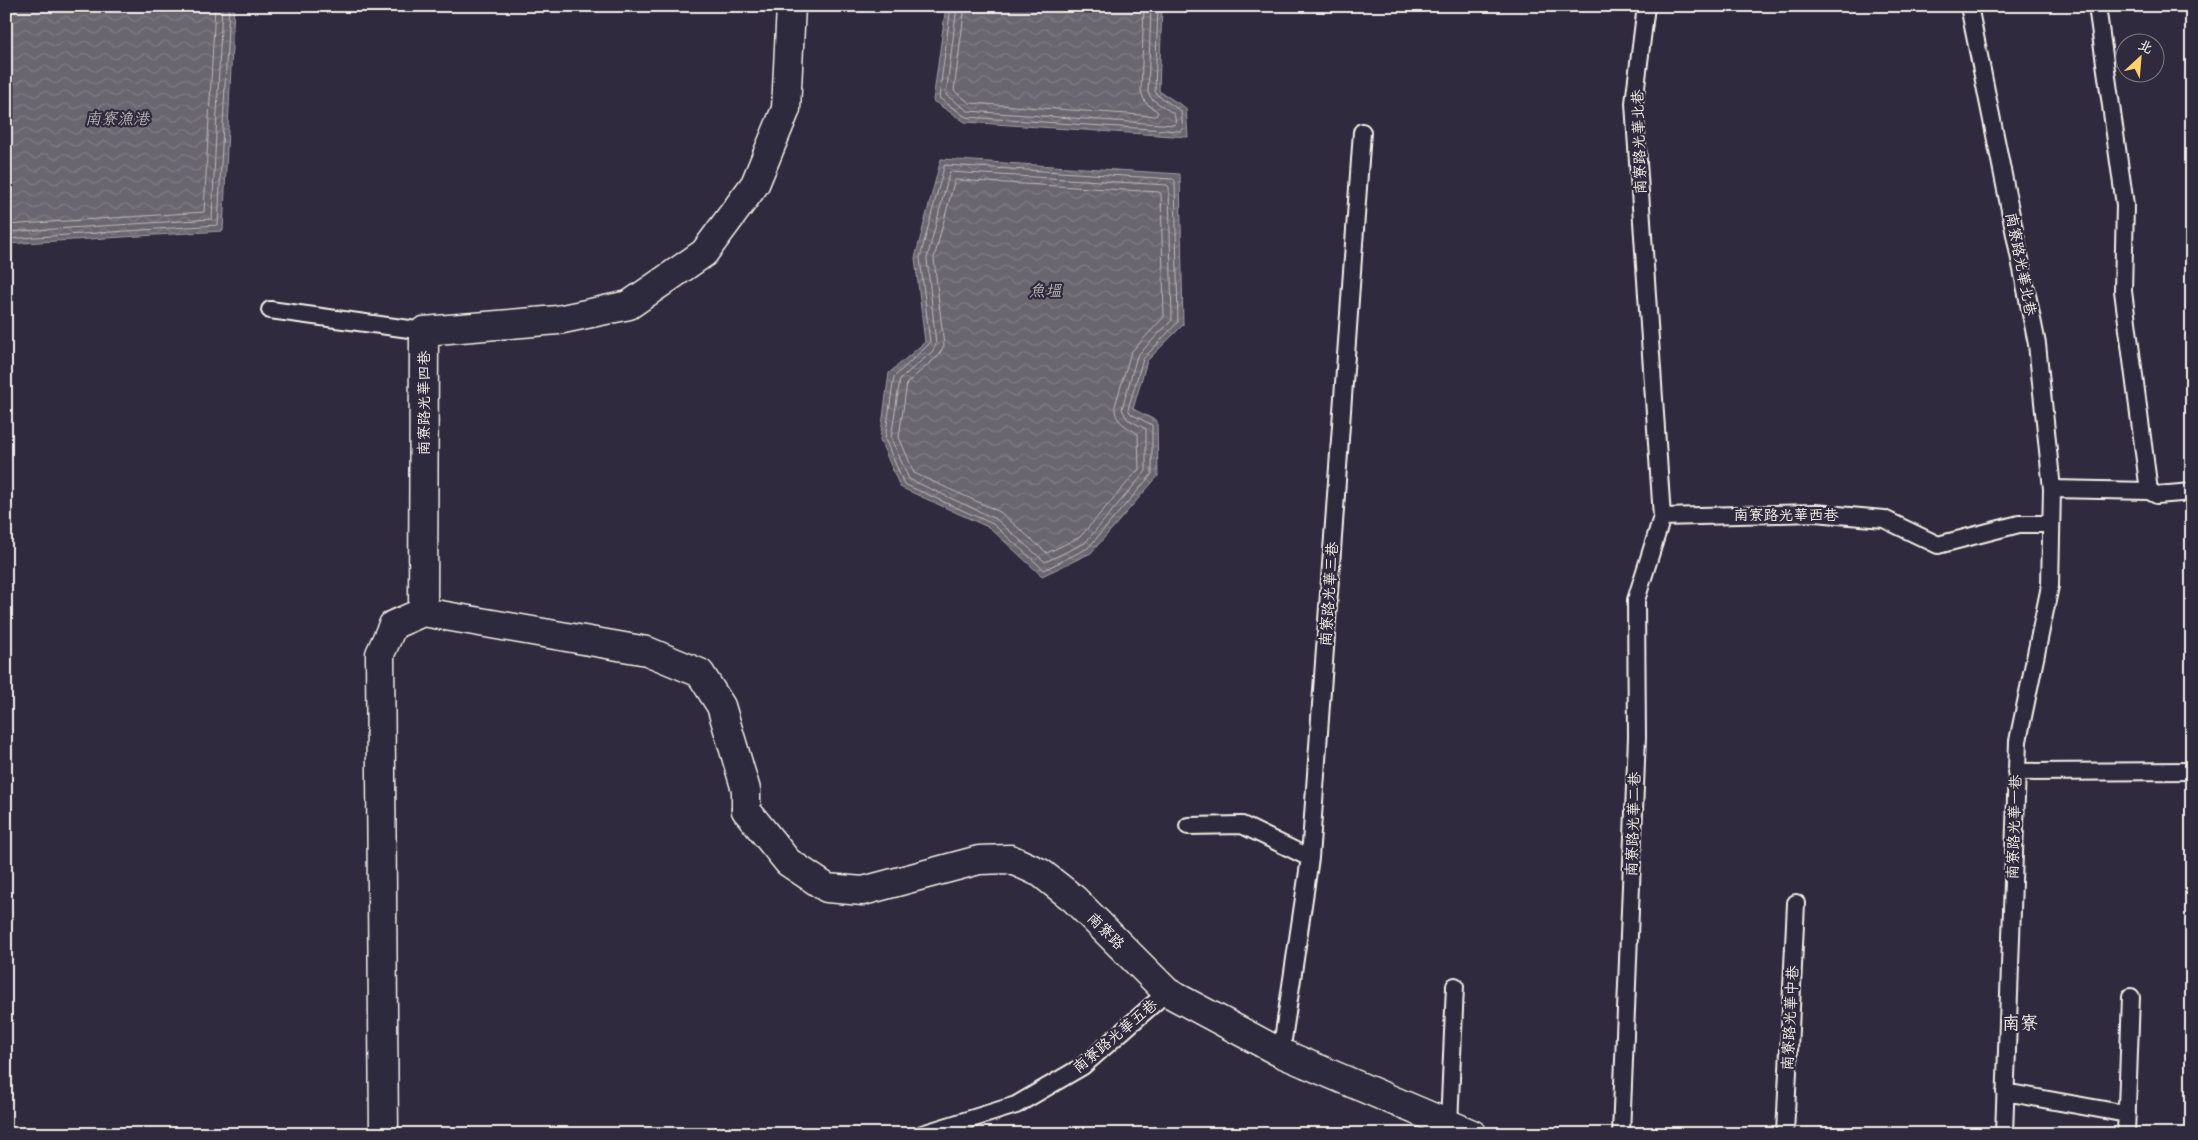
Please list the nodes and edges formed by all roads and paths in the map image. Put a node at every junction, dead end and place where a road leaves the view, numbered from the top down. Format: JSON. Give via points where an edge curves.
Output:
{"nodes":[{"id":1,"x":791,"y":6,"type":"edge"},
{"id":2,"x":1646,"y":6,"type":"edge"},
{"id":3,"x":1969,"y":6,"type":"edge"},
{"id":4,"x":2097,"y":6,"type":"edge"},
{"id":5,"x":1362,"y":132,"type":"dead end"},
{"id":6,"x":270,"y":310,"type":"dead end"},
{"id":7,"x":424,"y":331,"type":"junction"},
{"id":8,"x":2052,"y":489,"type":"junction"},
{"id":9,"x":2149,"y":492,"type":"junction"},
{"id":10,"x":2192,"y":492,"type":"edge"},
{"id":11,"x":1662,"y":517,"type":"junction"},
{"id":12,"x":2051,"y":524,"type":"junction"},
{"id":13,"x":424,"y":612,"type":"junction"},
{"id":14,"x":2192,"y":771,"type":"edge"},
{"id":15,"x":2016,"y":772,"type":"junction"},
{"id":16,"x":1188,"y":826,"type":"dead end"},
{"id":17,"x":1310,"y":858,"type":"junction"},
{"id":18,"x":1796,"y":902,"type":"dead end"},
{"id":19,"x":1455,"y":986,"type":"dead end"},
{"id":20,"x":1168,"y":992,"type":"junction"},
{"id":21,"x":2132,"y":997,"type":"dead end"},
{"id":22,"x":1280,"y":1053,"type":"junction"},
{"id":23,"x":2005,"y":1092,"type":"junction"},
{"id":24,"x":2127,"y":1114,"type":"junction"},
{"id":25,"x":1460,"y":1129,"type":"edge"},
{"id":26,"x":384,"y":1134,"type":"edge"},
{"id":27,"x":922,"y":1134,"type":"edge"},
{"id":28,"x":1621,"y":1134,"type":"edge"},
{"id":29,"x":1785,"y":1134,"type":"edge"},
{"id":30,"x":2004,"y":1134,"type":"edge"},
{"id":31,"x":2126,"y":1134,"type":"edge"}],
"edges":[{"from":1,"to":7,"type":"street","name":"南寮路光華四巷","via":[[786,109],[755,184],[704,252],[630,305],[558,320]]},
{"from":2,"to":11,"type":"lane","name":"南寮路光華北巷","via":[[1634,103]]},
{"from":3,"to":8,"type":"lane","name":"南寮路光華北巷","via":[[2037,344]]},
{"from":4,"to":9,"type":"lane","via":[[2125,205],[2123,291]]},
{"from":5,"to":17,"type":"lane","name":"南寮路光華三巷"},
{"from":6,"to":7,"type":"lane"},
{"from":7,"to":13,"type":"street","name":"南寮路光華四巷"},
{"from":8,"to":9,"type":"lane"},
{"from":8,"to":12,"type":"lane","name":"南寮路光華北巷"},
{"from":9,"to":10,"type":"lane","via":[[2157,495]]},
{"from":11,"to":12,"type":"lane","name":"南寮路光華西巷","via":[[1815,513],[1884,519],[1938,545],[2019,524]]},
{"from":11,"to":28,"type":"lane","name":"南寮路光華二巷","via":[[1636,600],[1637,737]]},
{"from":12,"to":15,"type":"lane","name":"南寮路光華一巷","via":[[2050,586],[2018,741]]},
{"from":13,"to":20,"type":"street","name":"南寮路","via":[[647,651],[700,672],[721,706],[746,790],[746,810],[788,862],[827,888],[863,891],[979,860],[1010,859],[1041,873],[1074,899]]},
{"from":13,"to":26,"type":"street","via":[[393,626],[380,654]]},
{"from":14,"to":15,"type":"lane"},
{"from":15,"to":23,"type":"lane","name":"南寮路光華一巷"},
{"from":16,"to":17,"type":"lane","via":[[1242,825]]},
{"from":17,"to":22,"type":"lane","name":"南寮路光華三巷"},
{"from":18,"to":29,"type":"lane","name":"南寮路光華中巷"},
{"from":19,"to":25,"type":"lane"},
{"from":20,"to":22,"type":"street","name":"南寮路"},
{"from":20,"to":27,"type":"lane","name":"南寮路光華五巷","via":[[1083,1066],[1016,1105]]},
{"from":21,"to":24,"type":"lane"},
{"from":22,"to":25,"type":"street","name":"南寮路"},
{"from":23,"to":24,"type":"lane"},
{"from":23,"to":30,"type":"lane","name":"南寮路光華一巷"},
{"from":24,"to":31,"type":"lane"}]}
